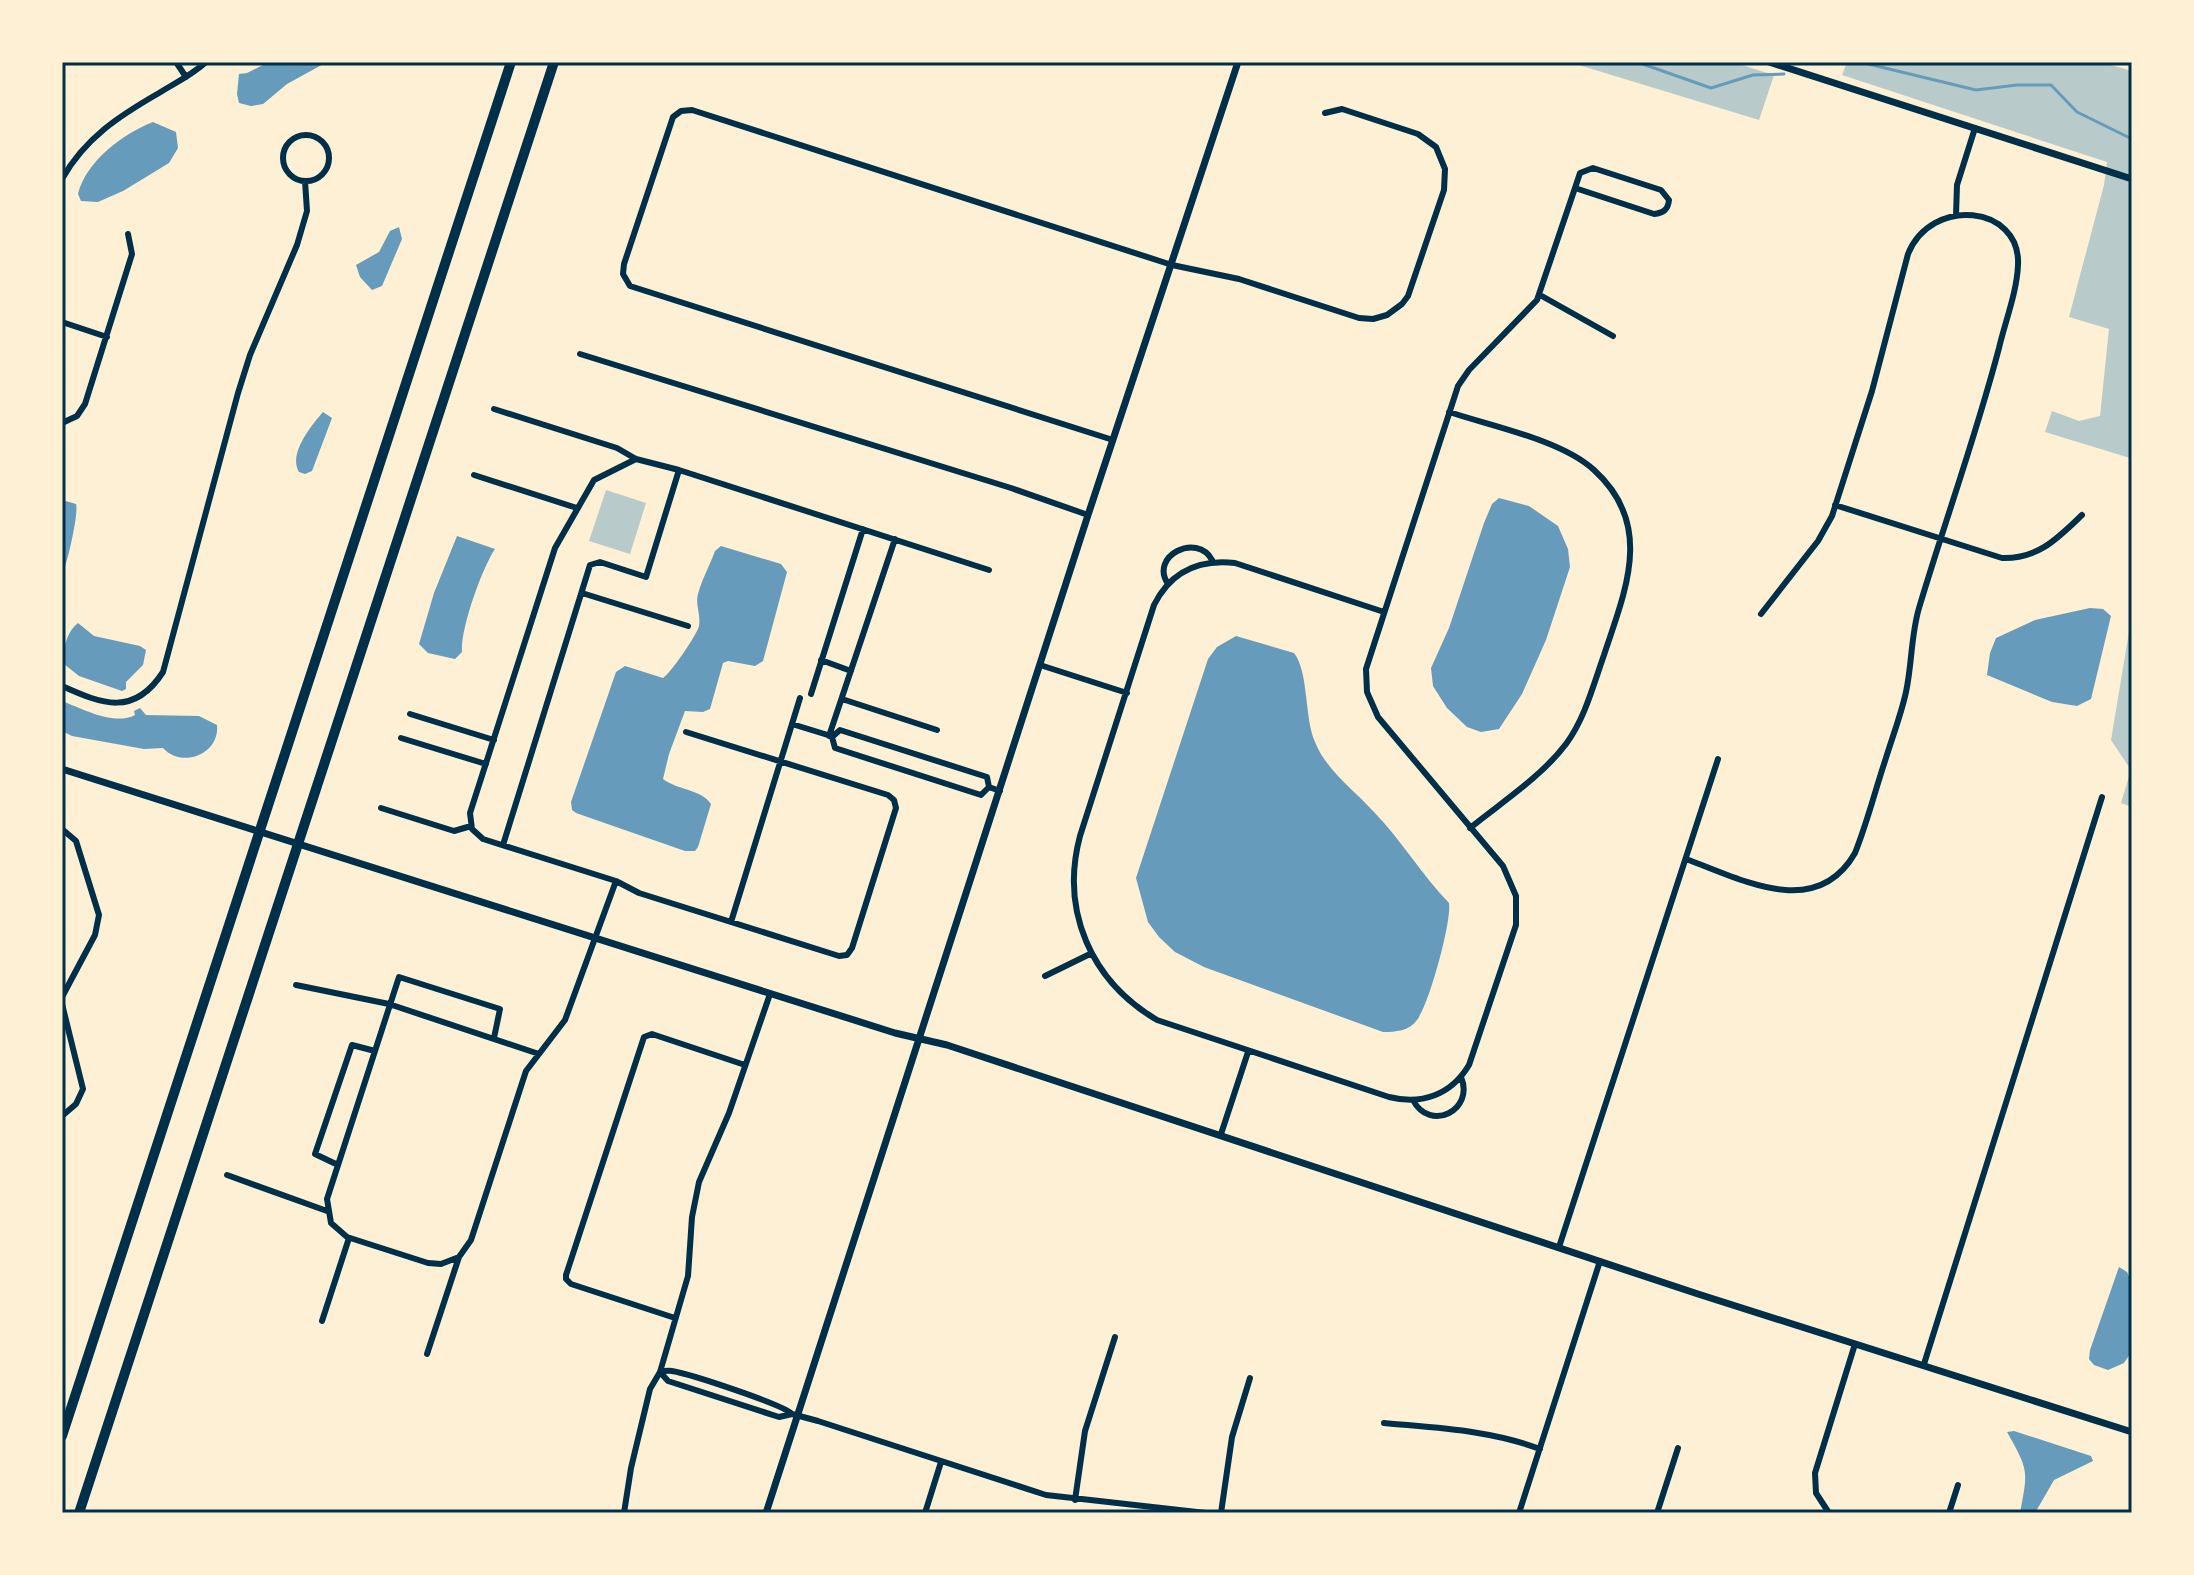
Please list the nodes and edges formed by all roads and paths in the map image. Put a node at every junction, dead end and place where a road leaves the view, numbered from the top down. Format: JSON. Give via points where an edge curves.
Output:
{"nodes":[{"id":1,"x":176,"y":62,"type":"edge"},
{"id":2,"x":206,"y":62,"type":"edge"},
{"id":3,"x":511,"y":62,"type":"edge"},
{"id":4,"x":554,"y":62,"type":"edge"},
{"id":5,"x":1238,"y":62,"type":"edge"},
{"id":6,"x":1769,"y":62,"type":"edge"},
{"id":7,"x":186,"y":77,"type":"junction"},
{"id":8,"x":1325,"y":113,"type":"dead end"},
{"id":9,"x":1975,"y":128,"type":"junction"},
{"id":10,"x":62,"y":179,"type":"edge"},
{"id":11,"x":2132,"y":179,"type":"edge"},
{"id":12,"x":305,"y":181,"type":"junction"},
{"id":13,"x":1575,"y":188,"type":"junction"},
{"id":14,"x":1956,"y":215,"type":"junction"},
{"id":15,"x":128,"y":234,"type":"dead end"},
{"id":16,"x":1172,"y":265,"type":"junction"},
{"id":17,"x":1540,"y":295,"type":"junction"},
{"id":18,"x":62,"y":322,"type":"edge"},
{"id":19,"x":1613,"y":336,"type":"dead end"},
{"id":20,"x":107,"y":337,"type":"junction"},
{"id":21,"x":580,"y":354,"type":"dead end"},
{"id":22,"x":494,"y":409,"type":"dead end"},
{"id":23,"x":1449,"y":412,"type":"junction"},
{"id":24,"x":62,"y":423,"type":"edge"},
{"id":25,"x":1113,"y":440,"type":"junction"},
{"id":26,"x":636,"y":459,"type":"junction"},
{"id":27,"x":679,"y":470,"type":"junction"},
{"id":28,"x":474,"y":475,"type":"dead end"},
{"id":29,"x":1835,"y":505,"type":"junction"},
{"id":30,"x":577,"y":508,"type":"junction"},
{"id":31,"x":1088,"y":515,"type":"junction"},
{"id":32,"x":2082,"y":515,"type":"dead end"},
{"id":33,"x":863,"y":529,"type":"junction"},
{"id":34,"x":895,"y":539,"type":"junction"},
{"id":35,"x":1941,"y":540,"type":"junction"},
{"id":36,"x":1212,"y":560,"type":"junction"},
{"id":37,"x":989,"y":570,"type":"dead end"},
{"id":38,"x":1168,"y":584,"type":"junction"},
{"id":39,"x":582,"y":593,"type":"junction"},
{"id":40,"x":1384,"y":612,"type":"junction"},
{"id":41,"x":1761,"y":614,"type":"dead end"},
{"id":42,"x":688,"y":626,"type":"dead end"},
{"id":43,"x":821,"y":660,"type":"junction"},
{"id":44,"x":1040,"y":665,"type":"junction"},
{"id":45,"x":851,"y":671,"type":"junction"},
{"id":46,"x":62,"y":686,"type":"edge"},
{"id":47,"x":1127,"y":693,"type":"junction"},
{"id":48,"x":811,"y":694,"type":"dead end"},
{"id":49,"x":800,"y":698,"type":"dead end"},
{"id":50,"x":842,"y":699,"type":"junction"},
{"id":51,"x":410,"y":714,"type":"dead end"},
{"id":52,"x":792,"y":724,"type":"junction"},
{"id":53,"x":937,"y":730,"type":"dead end"},
{"id":54,"x":686,"y":732,"type":"dead end"},
{"id":55,"x":831,"y":736,"type":"junction"},
{"id":56,"x":401,"y":738,"type":"dead end"},
{"id":57,"x":494,"y":740,"type":"junction"},
{"id":58,"x":915,"y":754,"type":"junction"},
{"id":59,"x":1718,"y":759,"type":"dead end"},
{"id":60,"x":781,"y":761,"type":"junction"},
{"id":61,"x":486,"y":764,"type":"junction"},
{"id":62,"x":62,"y":769,"type":"edge"},
{"id":63,"x":909,"y":771,"type":"junction"},
{"id":64,"x":989,"y":787,"type":"junction"},
{"id":65,"x":1000,"y":791,"type":"junction"},
{"id":66,"x":2102,"y":797,"type":"dead end"},
{"id":67,"x":381,"y":808,"type":"dead end"},
{"id":68,"x":471,"y":826,"type":"junction"},
{"id":69,"x":1470,"y":828,"type":"junction"},
{"id":70,"x":62,"y":829,"type":"edge"},
{"id":71,"x":503,"y":845,"type":"junction"},
{"id":72,"x":1686,"y":859,"type":"junction"},
{"id":73,"x":616,"y":881,"type":"junction"},
{"id":74,"x":731,"y":922,"type":"junction"},
{"id":75,"x":595,"y":938,"type":"junction"},
{"id":76,"x":1090,"y":954,"type":"junction"},
{"id":77,"x":1045,"y":976,"type":"dead end"},
{"id":78,"x":296,"y":985,"type":"dead end"},
{"id":79,"x":770,"y":994,"type":"junction"},
{"id":80,"x":62,"y":997,"type":"edge"},
{"id":81,"x":62,"y":1004,"type":"edge"},
{"id":82,"x":389,"y":1004,"type":"junction"},
{"id":83,"x":494,"y":1038,"type":"junction"},
{"id":84,"x":919,"y":1039,"type":"junction"},
{"id":85,"x":375,"y":1051,"type":"junction"},
{"id":86,"x":1248,"y":1052,"type":"junction"},
{"id":87,"x":539,"y":1054,"type":"junction"},
{"id":88,"x":745,"y":1065,"type":"junction"},
{"id":89,"x":1461,"y":1077,"type":"junction"},
{"id":90,"x":1413,"y":1100,"type":"junction"},
{"id":91,"x":62,"y":1116,"type":"edge"},
{"id":92,"x":1221,"y":1134,"type":"junction"},
{"id":93,"x":338,"y":1165,"type":"junction"},
{"id":94,"x":227,"y":1175,"type":"dead end"},
{"id":95,"x":327,"y":1211,"type":"junction"},
{"id":96,"x":349,"y":1238,"type":"junction"},
{"id":97,"x":1559,"y":1247,"type":"junction"},
{"id":98,"x":459,"y":1257,"type":"junction"},
{"id":99,"x":1600,"y":1261,"type":"junction"},
{"id":100,"x":675,"y":1318,"type":"junction"},
{"id":101,"x":322,"y":1321,"type":"dead end"},
{"id":102,"x":1115,"y":1337,"type":"dead end"},
{"id":103,"x":1855,"y":1344,"type":"junction"},
{"id":104,"x":427,"y":1354,"type":"dead end"},
{"id":105,"x":1924,"y":1364,"type":"junction"},
{"id":106,"x":660,"y":1372,"type":"junction"},
{"id":107,"x":1250,"y":1378,"type":"dead end"},
{"id":108,"x":795,"y":1415,"type":"junction"},
{"id":109,"x":1384,"y":1423,"type":"dead end"},
{"id":110,"x":2132,"y":1432,"type":"edge"},
{"id":111,"x":62,"y":1436,"type":"edge"},
{"id":112,"x":1678,"y":1448,"type":"dead end"},
{"id":113,"x":1540,"y":1449,"type":"junction"},
{"id":114,"x":941,"y":1462,"type":"junction"},
{"id":115,"x":1958,"y":1485,"type":"dead end"},
{"id":116,"x":1075,"y":1500,"type":"junction"},
{"id":117,"x":79,"y":1513,"type":"edge"},
{"id":118,"x":624,"y":1513,"type":"edge"},
{"id":119,"x":766,"y":1513,"type":"edge"},
{"id":120,"x":925,"y":1513,"type":"edge"},
{"id":121,"x":1206,"y":1513,"type":"edge"},
{"id":122,"x":1221,"y":1513,"type":"edge"},
{"id":123,"x":1519,"y":1513,"type":"edge"},
{"id":124,"x":1657,"y":1513,"type":"edge"},
{"id":125,"x":1829,"y":1513,"type":"edge"},
{"id":126,"x":1949,"y":1513,"type":"edge"}],
"edges":[{"from":1,"to":7,"type":"street"},
{"from":2,"to":7,"type":"street"},
{"from":3,"to":111,"type":"highway"},
{"from":4,"to":117,"type":"highway"},
{"from":5,"to":16,"type":"street"},
{"from":6,"to":9,"type":"street"},
{"from":7,"to":10,"type":"street","via":[[106,126]]},
{"from":8,"to":16,"type":"street","via":[[1342,109],[1418,134],[1443,159],[1445,187],[1403,302],[1387,315],[1363,319],[1239,279]]},
{"from":9,"to":11,"type":"street"},
{"from":9,"to":14,"type":"street","via":[[1957,185]]},
{"from":12,"to":12,"type":"street","via":[[286,171],[283,156],[294,138],[309,135],[322,142],[328,163],[320,176]]},
{"from":12,"to":46,"type":"street","via":[[307,211],[238,393],[166,665],[152,686],[120,703],[105,704]]},
{"from":13,"to":13,"type":"street","via":[[1581,172],[1593,168],[1661,190],[1669,204],[1654,214]]},
{"from":13,"to":17,"type":"street"},
{"from":14,"to":29,"type":"street","via":[[1928,225],[1911,248]]},
{"from":14,"to":35,"type":"street","via":[[1975,216],[2001,228],[2014,241],[2019,263],[1982,413]]},
{"from":15,"to":20,"type":"street","via":[[132,254]]},
{"from":16,"to":25,"type":"street"},
{"from":16,"to":25,"type":"street","via":[[692,110],[681,111],[668,126],[624,264],[625,279],[636,288]]},
{"from":17,"to":19,"type":"street"},
{"from":17,"to":23,"type":"street","via":[[1465,375]]},
{"from":18,"to":20,"type":"street"},
{"from":20,"to":24,"type":"street","via":[[85,404],[77,416]]},
{"from":21,"to":31,"type":"street"},
{"from":22,"to":26,"type":"street","via":[[617,448]]},
{"from":23,"to":40,"type":"street"},
{"from":23,"to":69,"type":"street","via":[[1568,452],[1596,471],[1620,504],[1630,535],[1630,571],[1584,713],[1555,757]]},
{"from":25,"to":31,"type":"street"},
{"from":26,"to":27,"type":"street"},
{"from":26,"to":30,"type":"street","via":[[595,479]]},
{"from":27,"to":33,"type":"street"},
{"from":27,"to":39,"type":"street","via":[[646,577],[594,562]]},
{"from":28,"to":30,"type":"street"},
{"from":29,"to":35,"type":"street"},
{"from":29,"to":41,"type":"street","via":[[1818,541]]},
{"from":30,"to":57,"type":"street","via":[[555,548]]},
{"from":31,"to":44,"type":"street"},
{"from":32,"to":35,"type":"street","via":[[2053,543],[2025,557],[1993,556]]},
{"from":33,"to":34,"type":"street"},
{"from":33,"to":43,"type":"street"},
{"from":34,"to":37,"type":"street"},
{"from":34,"to":45,"type":"street"},
{"from":35,"to":72,"type":"street","via":[[1916,621],[1903,705],[1848,865],[1822,885],[1794,892]]},
{"from":36,"to":38,"type":"street","via":[[1186,569]]},
{"from":36,"to":38,"type":"street","via":[[1203,549],[1179,549],[1166,561],[1163,576]]},
{"from":36,"to":40,"type":"street"},
{"from":38,"to":47,"type":"street","via":[[1154,605]]},
{"from":39,"to":42,"type":"street"},
{"from":39,"to":71,"type":"street"},
{"from":40,"to":69,"type":"street","via":[[1366,669],[1372,705]]},
{"from":43,"to":45,"type":"street"},
{"from":43,"to":48,"type":"street"},
{"from":44,"to":47,"type":"street"},
{"from":44,"to":65,"type":"street"},
{"from":45,"to":50,"type":"street"},
{"from":47,"to":76,"type":"street","via":[[1075,864],[1074,896]]},
{"from":49,"to":52,"type":"street"},
{"from":50,"to":53,"type":"street"},
{"from":50,"to":55,"type":"street"},
{"from":51,"to":57,"type":"street"},
{"from":52,"to":55,"type":"street"},
{"from":52,"to":60,"type":"street"},
{"from":54,"to":60,"type":"street"},
{"from":55,"to":58,"type":"street","via":[[840,730]]},
{"from":55,"to":63,"type":"street","via":[[835,748]]},
{"from":56,"to":61,"type":"street"},
{"from":57,"to":61,"type":"street"},
{"from":58,"to":63,"type":"street"},
{"from":58,"to":64,"type":"street","via":[[987,777]]},
{"from":59,"to":72,"type":"street"},
{"from":60,"to":74,"type":"street"},
{"from":60,"to":74,"type":"street","via":[[888,795],[896,808],[847,955]]},
{"from":61,"to":68,"type":"street","via":[[470,813]]},
{"from":62,"to":75,"type":"street"},
{"from":63,"to":64,"type":"street","via":[[981,795]]},
{"from":64,"to":65,"type":"street"},
{"from":65,"to":84,"type":"street"},
{"from":66,"to":105,"type":"street"},
{"from":67,"to":68,"type":"street","via":[[454,831]]},
{"from":68,"to":71,"type":"street","via":[[483,839]]},
{"from":69,"to":89,"type":"street","via":[[1508,874],[1517,915],[1473,1057]]},
{"from":70,"to":80,"type":"street","via":[[76,841],[99,915],[95,935]]},
{"from":71,"to":73,"type":"street"},
{"from":72,"to":97,"type":"street"},
{"from":73,"to":74,"type":"street"},
{"from":73,"to":75,"type":"street"},
{"from":75,"to":79,"type":"street"},
{"from":75,"to":87,"type":"street","via":[[565,1020]]},
{"from":76,"to":77,"type":"street"},
{"from":76,"to":86,"type":"street","via":[[1112,985],[1145,1013]]},
{"from":78,"to":82,"type":"street"},
{"from":79,"to":84,"type":"street"},
{"from":79,"to":88,"type":"street"},
{"from":81,"to":91,"type":"street","via":[[83,1089]]},
{"from":82,"to":83,"type":"street"},
{"from":82,"to":83,"type":"street","via":[[399,977],[500,1009]]},
{"from":82,"to":85,"type":"street"},
{"from":83,"to":87,"type":"street"},
{"from":84,"to":92,"type":"street"},
{"from":84,"to":108,"type":"street"},
{"from":85,"to":93,"type":"street"},
{"from":85,"to":93,"type":"street","via":[[352,1045],[315,1154]]},
{"from":86,"to":90,"type":"street"},
{"from":86,"to":92,"type":"street"},
{"from":87,"to":98,"type":"street","via":[[526,1071],[471,1240]]},
{"from":88,"to":100,"type":"street","via":[[699,1182],[688,1276]]},
{"from":88,"to":100,"type":"street","via":[[652,1034],[644,1037],[566,1275],[571,1284]]},
{"from":89,"to":90,"type":"street","via":[[1444,1092]]},
{"from":89,"to":90,"type":"street","via":[[1462,1101],[1450,1114],[1430,1116]]},
{"from":92,"to":97,"type":"street"},
{"from":93,"to":95,"type":"street"},
{"from":94,"to":95,"type":"street"},
{"from":95,"to":96,"type":"street","via":[[336,1229]]},
{"from":96,"to":98,"type":"street","via":[[428,1263]]},
{"from":96,"to":101,"type":"street"},
{"from":97,"to":99,"type":"street"},
{"from":98,"to":104,"type":"street"},
{"from":99,"to":103,"type":"street"},
{"from":99,"to":113,"type":"street"},
{"from":100,"to":106,"type":"street"},
{"from":102,"to":116,"type":"street","via":[[1085,1431]]},
{"from":103,"to":105,"type":"street"},
{"from":103,"to":125,"type":"street","via":[[1815,1469],[1818,1498]]},
{"from":105,"to":110,"type":"street"},
{"from":106,"to":108,"type":"street","via":[[670,1370],[736,1391]]},
{"from":106,"to":108,"type":"street","via":[[668,1381],[779,1417]]},
{"from":106,"to":118,"type":"street","via":[[650,1389]]},
{"from":107,"to":122,"type":"street","via":[[1232,1437]]},
{"from":108,"to":114,"type":"street"},
{"from":108,"to":119,"type":"street"},
{"from":109,"to":113,"type":"street","via":[[1463,1431]]},
{"from":112,"to":124,"type":"street"},
{"from":113,"to":123,"type":"street"},
{"from":114,"to":116,"type":"street"},
{"from":114,"to":120,"type":"street"},
{"from":115,"to":126,"type":"street"},
{"from":116,"to":121,"type":"street"}]}
